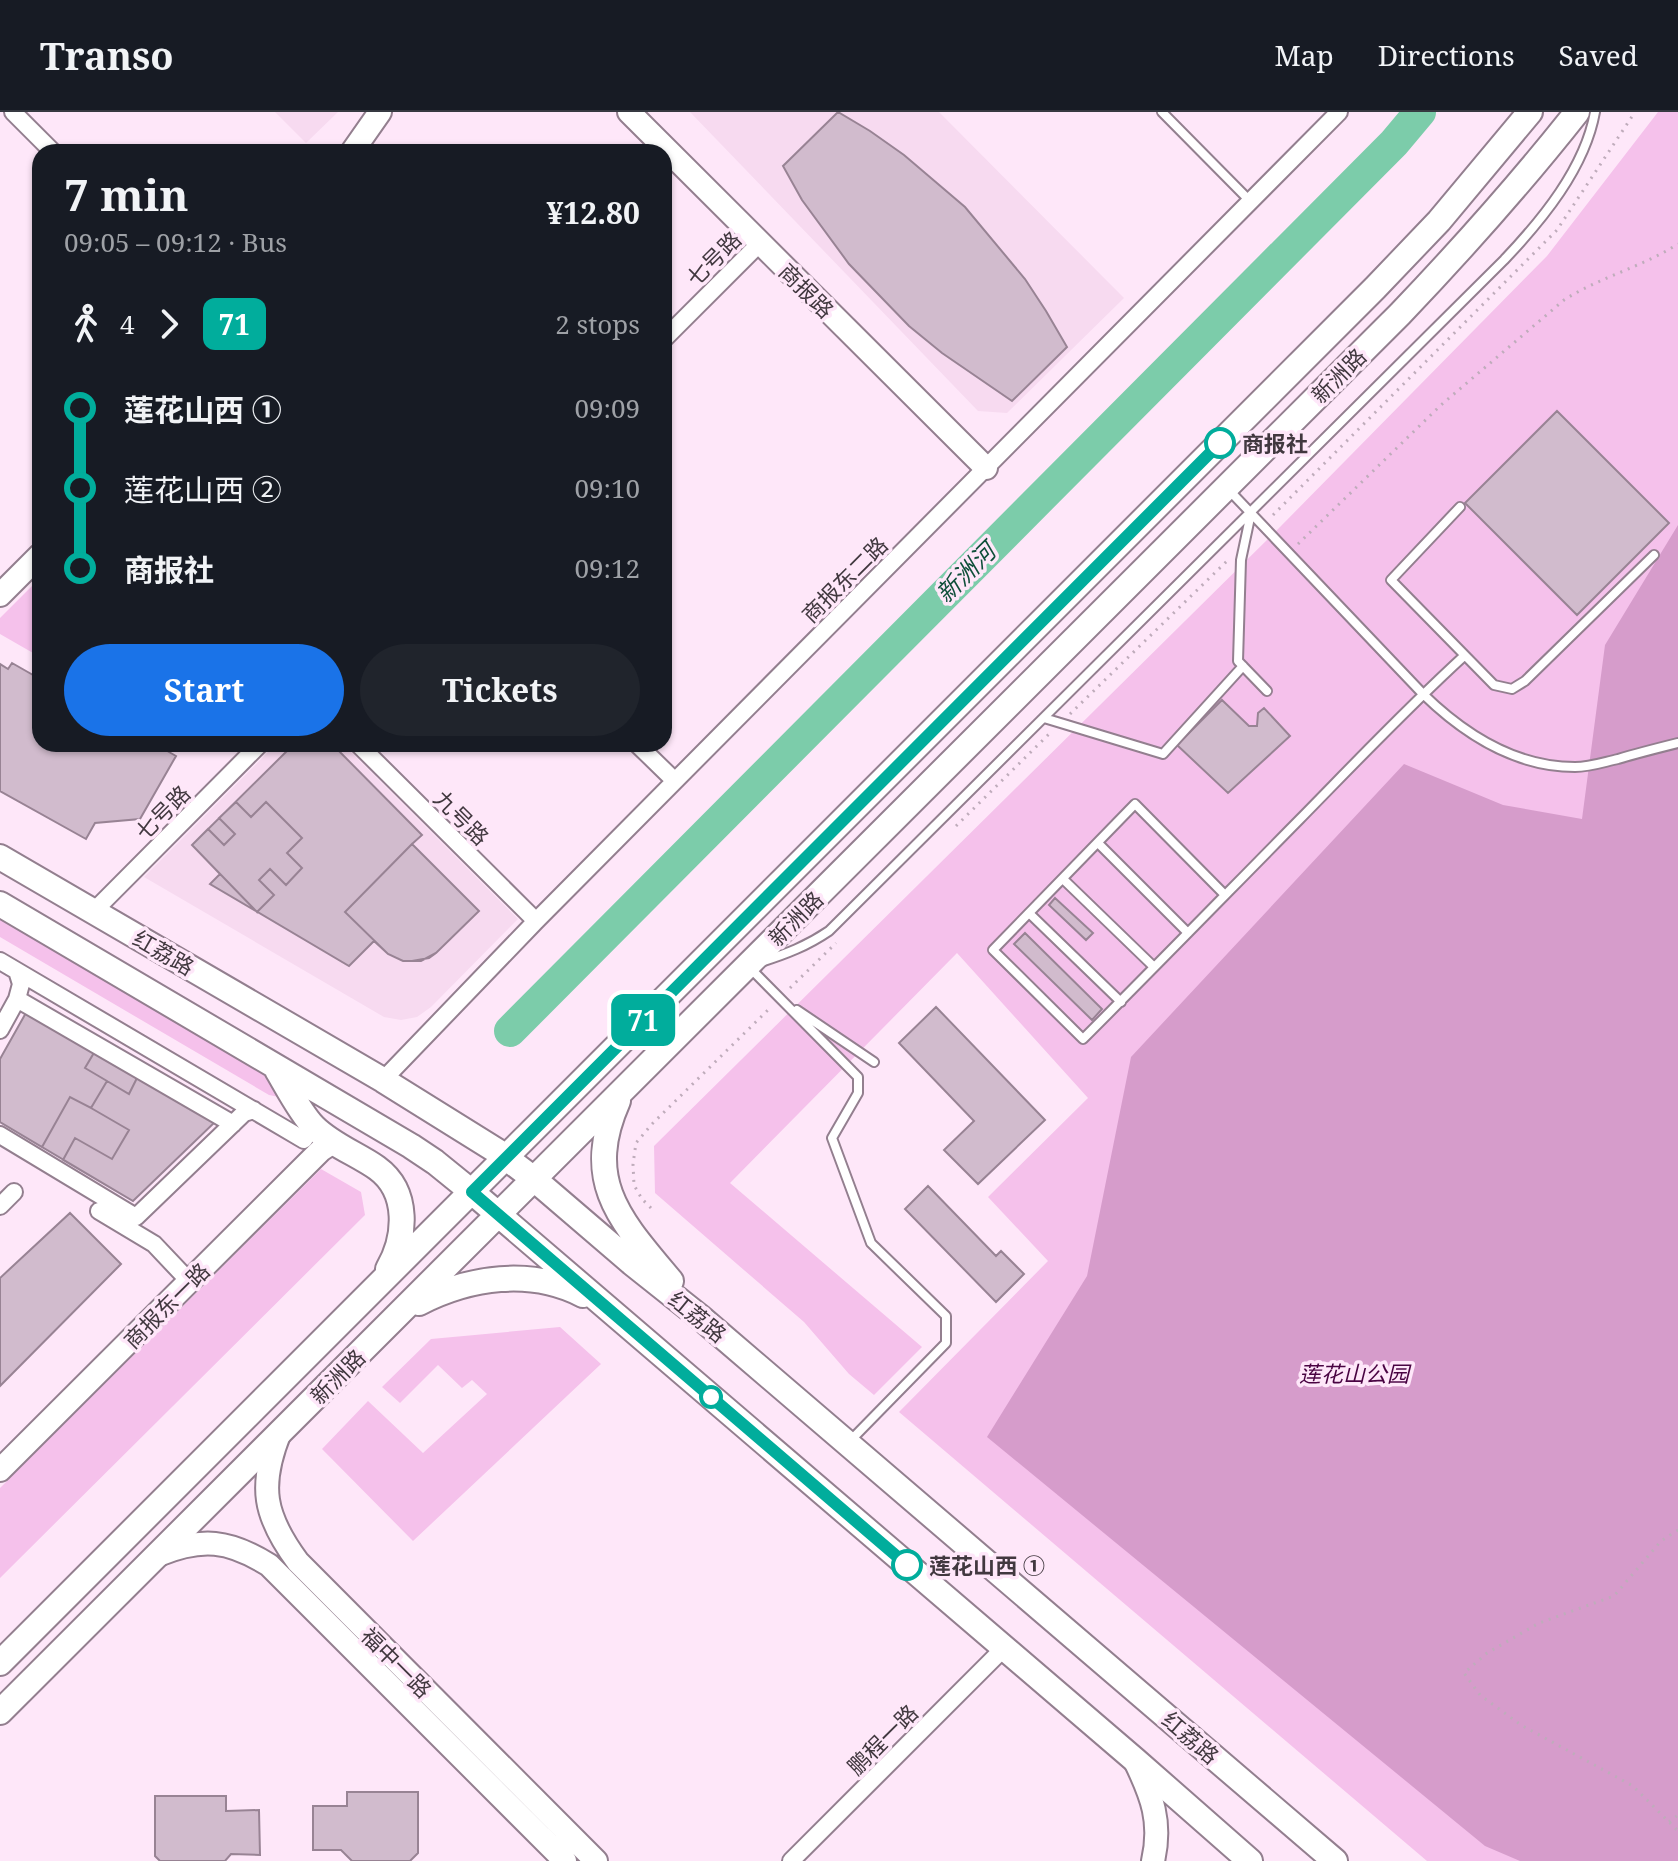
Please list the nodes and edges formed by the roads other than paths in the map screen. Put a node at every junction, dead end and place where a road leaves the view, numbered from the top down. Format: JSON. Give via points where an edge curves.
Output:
{"nodes":[{"id":1,"x":13,"y":112,"type":"edge"},
{"id":2,"x":380,"y":112,"type":"edge"},
{"id":3,"x":629,"y":112,"type":"edge"},
{"id":4,"x":1162,"y":112,"type":"edge"},
{"id":5,"x":1339,"y":112,"type":"edge"},
{"id":6,"x":1530,"y":112,"type":"edge"},
{"id":7,"x":1577,"y":112,"type":"edge"},
{"id":8,"x":1595,"y":112,"type":"edge"},
{"id":9,"x":45,"y":144,"type":"edge"},
{"id":10,"x":358,"y":144,"type":"edge"},
{"id":11,"x":661,"y":144,"type":"edge"},
{"id":12,"x":672,"y":155,"type":"edge"},
{"id":13,"x":1251,"y":202,"type":"junction"},
{"id":14,"x":760,"y":243,"type":"junction"},
{"id":15,"x":672,"y":331,"type":"edge"},
{"id":16,"x":986,"y":468,"type":"junction"},
{"id":17,"x":1226,"y":487,"type":"junction"},
{"id":18,"x":1460,"y":507,"type":"dead end"},
{"id":19,"x":1251,"y":512,"type":"junction"},
{"id":20,"x":1654,"y":555,"type":"dead end"},
{"id":21,"x":32,"y":563,"type":"edge"},
{"id":22,"x":0,"y":595,"type":"edge"},
{"id":23,"x":1464,"y":656,"type":"junction"},
{"id":24,"x":1243,"y":666,"type":"junction"},
{"id":25,"x":1267,"y":691,"type":"dead end"},
{"id":26,"x":1423,"y":694,"type":"junction"},
{"id":27,"x":1044,"y":718,"type":"junction"},
{"id":28,"x":1678,"y":743,"type":"edge"},
{"id":29,"x":252,"y":752,"type":"edge"},
{"id":30,"x":366,"y":752,"type":"edge"},
{"id":31,"x":645,"y":752,"type":"edge"},
{"id":32,"x":675,"y":781,"type":"junction"},
{"id":33,"x":1098,"y":843,"type":"junction"},
{"id":34,"x":0,"y":857,"type":"edge"},
{"id":35,"x":1063,"y":879,"type":"junction"},
{"id":36,"x":1225,"y":895,"type":"junction"},
{"id":37,"x":0,"y":904,"type":"edge"},
{"id":38,"x":94,"y":911,"type":"junction"},
{"id":39,"x":1029,"y":913,"type":"junction"},
{"id":40,"x":536,"y":921,"type":"junction"},
{"id":41,"x":1188,"y":933,"type":"junction"},
{"id":42,"x":0,"y":961,"type":"edge"},
{"id":43,"x":747,"y":966,"type":"junction"},
{"id":44,"x":1154,"y":967,"type":"junction"},
{"id":45,"x":17,"y":971,"type":"junction"},
{"id":46,"x":780,"y":998,"type":"junction"},
{"id":47,"x":17,"y":999,"type":"junction"},
{"id":48,"x":1121,"y":1002,"type":"junction"},
{"id":49,"x":0,"y":1030,"type":"edge"},
{"id":50,"x":874,"y":1062,"type":"dead end"},
{"id":51,"x":273,"y":1065,"type":"junction"},
{"id":52,"x":383,"y":1080,"type":"junction"},
{"id":53,"x":623,"y":1090,"type":"junction"},
{"id":54,"x":254,"y":1110,"type":"junction"},
{"id":55,"x":233,"y":1124,"type":"junction"},
{"id":56,"x":309,"y":1133,"type":"junction"},
{"id":57,"x":0,"y":1135,"type":"edge"},
{"id":58,"x":333,"y":1142,"type":"junction"},
{"id":59,"x":506,"y":1158,"type":"junction"},
{"id":60,"x":534,"y":1179,"type":"junction"},
{"id":61,"x":14,"y":1192,"type":"dead end"},
{"id":62,"x":472,"y":1192,"type":"junction"},
{"id":63,"x":0,"y":1206,"type":"edge"},
{"id":64,"x":99,"y":1211,"type":"dead end"},
{"id":65,"x":498,"y":1215,"type":"junction"},
{"id":66,"x":136,"y":1217,"type":"junction"},
{"id":67,"x":192,"y":1279,"type":"junction"},
{"id":68,"x":377,"y":1286,"type":"junction"},
{"id":69,"x":602,"y":1304,"type":"junction"},
{"id":70,"x":700,"y":1317,"type":"junction"},
{"id":71,"x":393,"y":1320,"type":"junction"},
{"id":72,"x":280,"y":1432,"type":"junction"},
{"id":73,"x":849,"y":1443,"type":"junction"},
{"id":74,"x":0,"y":1470,"type":"edge"},
{"id":75,"x":157,"y":1556,"type":"junction"},
{"id":76,"x":1004,"y":1648,"type":"junction"},
{"id":77,"x":0,"y":1663,"type":"edge"},
{"id":78,"x":0,"y":1712,"type":"edge"},
{"id":79,"x":1135,"y":1760,"type":"junction"},
{"id":80,"x":565,"y":1861,"type":"edge"},
{"id":81,"x":596,"y":1861,"type":"edge"},
{"id":82,"x":791,"y":1861,"type":"edge"},
{"id":83,"x":1153,"y":1861,"type":"edge"},
{"id":84,"x":1250,"y":1861,"type":"edge"},
{"id":85,"x":1335,"y":1861,"type":"edge"}],
"edges":[{"from":1,"to":9,"type":"street"},
{"from":2,"to":10,"type":"street"},
{"from":3,"to":11,"type":"street","name":"商报路"},
{"from":4,"to":13,"type":"lane"},
{"from":5,"to":13,"type":"street","name":"商报东二路"},
{"from":6,"to":59,"type":"main road","name":"新洲路","via":[[1375,288]]},
{"from":7,"to":17,"type":"main road","name":"新洲路","via":[[1466,245]]},
{"from":8,"to":19,"type":"lane","via":[[1562,190],[1536,225]]},
{"from":12,"to":14,"type":"street","name":"商报路"},
{"from":13,"to":16,"type":"street","name":"商报东二路"},
{"from":14,"to":15,"type":"street","name":"七号路"},
{"from":14,"to":16,"type":"street","name":"商报路"},
{"from":16,"to":32,"type":"street","name":"商报东二路"},
{"from":17,"to":19,"type":"lane"},
{"from":17,"to":43,"type":"main road","name":"新洲路"},
{"from":18,"to":23,"type":"lane","via":[[1391,580]]},
{"from":19,"to":24,"type":"lane","via":[[1241,560],[1238,661]]},
{"from":19,"to":26,"type":"lane"},
{"from":19,"to":27,"type":"lane"},
{"from":20,"to":23,"type":"lane","via":[[1512,689],[1494,685]]},
{"from":21,"to":22,"type":"street"},
{"from":23,"to":26,"type":"lane"},
{"from":24,"to":25,"type":"lane"},
{"from":24,"to":27,"type":"lane","via":[[1163,754]]},
{"from":26,"to":28,"type":"lane","via":[[1483,742],[1541,762],[1593,765]]},
{"from":26,"to":36,"type":"lane"},
{"from":27,"to":43,"type":"lane","via":[[829,931],[792,953]]},
{"from":29,"to":38,"type":"street","name":"七号路"},
{"from":30,"to":40,"type":"street","name":"九号路"},
{"from":31,"to":32,"type":"street"},
{"from":32,"to":40,"type":"street","name":"商报东二路"},
{"from":33,"to":35,"type":"lane"},
{"from":33,"to":36,"type":"lane","via":[[1135,804]]},
{"from":33,"to":41,"type":"lane"},
{"from":34,"to":38,"type":"main road","name":"红荔路"},
{"from":35,"to":39,"type":"lane"},
{"from":35,"to":44,"type":"lane"},
{"from":36,"to":41,"type":"lane"},
{"from":37,"to":51,"type":"main road","name":"红荔路"},
{"from":38,"to":52,"type":"main road","name":"红荔路"},
{"from":39,"to":48,"type":"lane"},
{"from":39,"to":48,"type":"lane","via":[[993,950],[1083,1039]]},
{"from":40,"to":52,"type":"street","name":"商报东二路"},
{"from":41,"to":44,"type":"lane"},
{"from":42,"to":45,"type":"street"},
{"from":43,"to":46,"type":"lane"},
{"from":43,"to":53,"type":"main road","name":"新洲路"},
{"from":44,"to":48,"type":"lane"},
{"from":45,"to":47,"type":"street"},
{"from":45,"to":54,"type":"street"},
{"from":46,"to":50,"type":"lane"},
{"from":46,"to":73,"type":"lane","via":[[858,1077],[858,1093],[832,1138],[871,1243],[946,1316],[946,1343]]},
{"from":47,"to":49,"type":"street"},
{"from":47,"to":55,"type":"street"},
{"from":51,"to":56,"type":"main road"},
{"from":51,"to":62,"type":"main road","name":"红荔路","via":[[411,1146]]},
{"from":52,"to":59,"type":"main road","name":"红荔路"},
{"from":53,"to":60,"type":"main road","name":"新洲路"},
{"from":53,"to":70,"type":"main road","via":[[609,1123],[606,1182],[628,1229]]},
{"from":54,"to":55,"type":"street"},
{"from":54,"to":56,"type":"street"},
{"from":55,"to":66,"type":"street"},
{"from":56,"to":58,"type":"main road"},
{"from":57,"to":66,"type":"street"},
{"from":58,"to":67,"type":"street","name":"商报东一路"},
{"from":58,"to":68,"type":"main road","via":[[379,1170],[401,1205],[399,1247]]},
{"from":59,"to":60,"type":"main road","name":"红荔路"},
{"from":59,"to":62,"type":"main road","name":"新洲路"},
{"from":60,"to":65,"type":"main road","name":"新洲路"},
{"from":60,"to":70,"type":"main road","name":"红荔路"},
{"from":61,"to":63,"type":"street"},
{"from":62,"to":65,"type":"main road","name":"红荔路"},
{"from":62,"to":68,"type":"main road","name":"新洲路"},
{"from":64,"to":67,"type":"street","via":[[154,1244]]},
{"from":65,"to":69,"type":"main road","name":"红荔路"},
{"from":65,"to":71,"type":"main road","name":"新洲路"},
{"from":66,"to":67,"type":"street"},
{"from":67,"to":74,"type":"street","name":"商报东一路"},
{"from":68,"to":77,"type":"main road","name":"新洲路"},
{"from":69,"to":71,"type":"main road","via":[[547,1282],[500,1278],[444,1291]]},
{"from":69,"to":76,"type":"main road","name":"红荔路"},
{"from":70,"to":73,"type":"main road","name":"红荔路"},
{"from":71,"to":72,"type":"main road","name":"新洲路"},
{"from":72,"to":75,"type":"main road","name":"新洲路"},
{"from":72,"to":81,"type":"street","name":"福中一路","via":[[269,1459],[269,1506],[274,1526],[298,1562]]},
{"from":73,"to":85,"type":"main road","name":"红荔路"},
{"from":75,"to":78,"type":"main road","name":"新洲路"},
{"from":75,"to":80,"type":"street","name":"福中一路","via":[[177,1547],[216,1543],[269,1565]]},
{"from":76,"to":79,"type":"main road","name":"红荔路"},
{"from":76,"to":82,"type":"street","name":"鹏程一路"},
{"from":79,"to":83,"type":"street","via":[[1154,1806]]},
{"from":79,"to":84,"type":"main road","name":"红荔路"}]}
